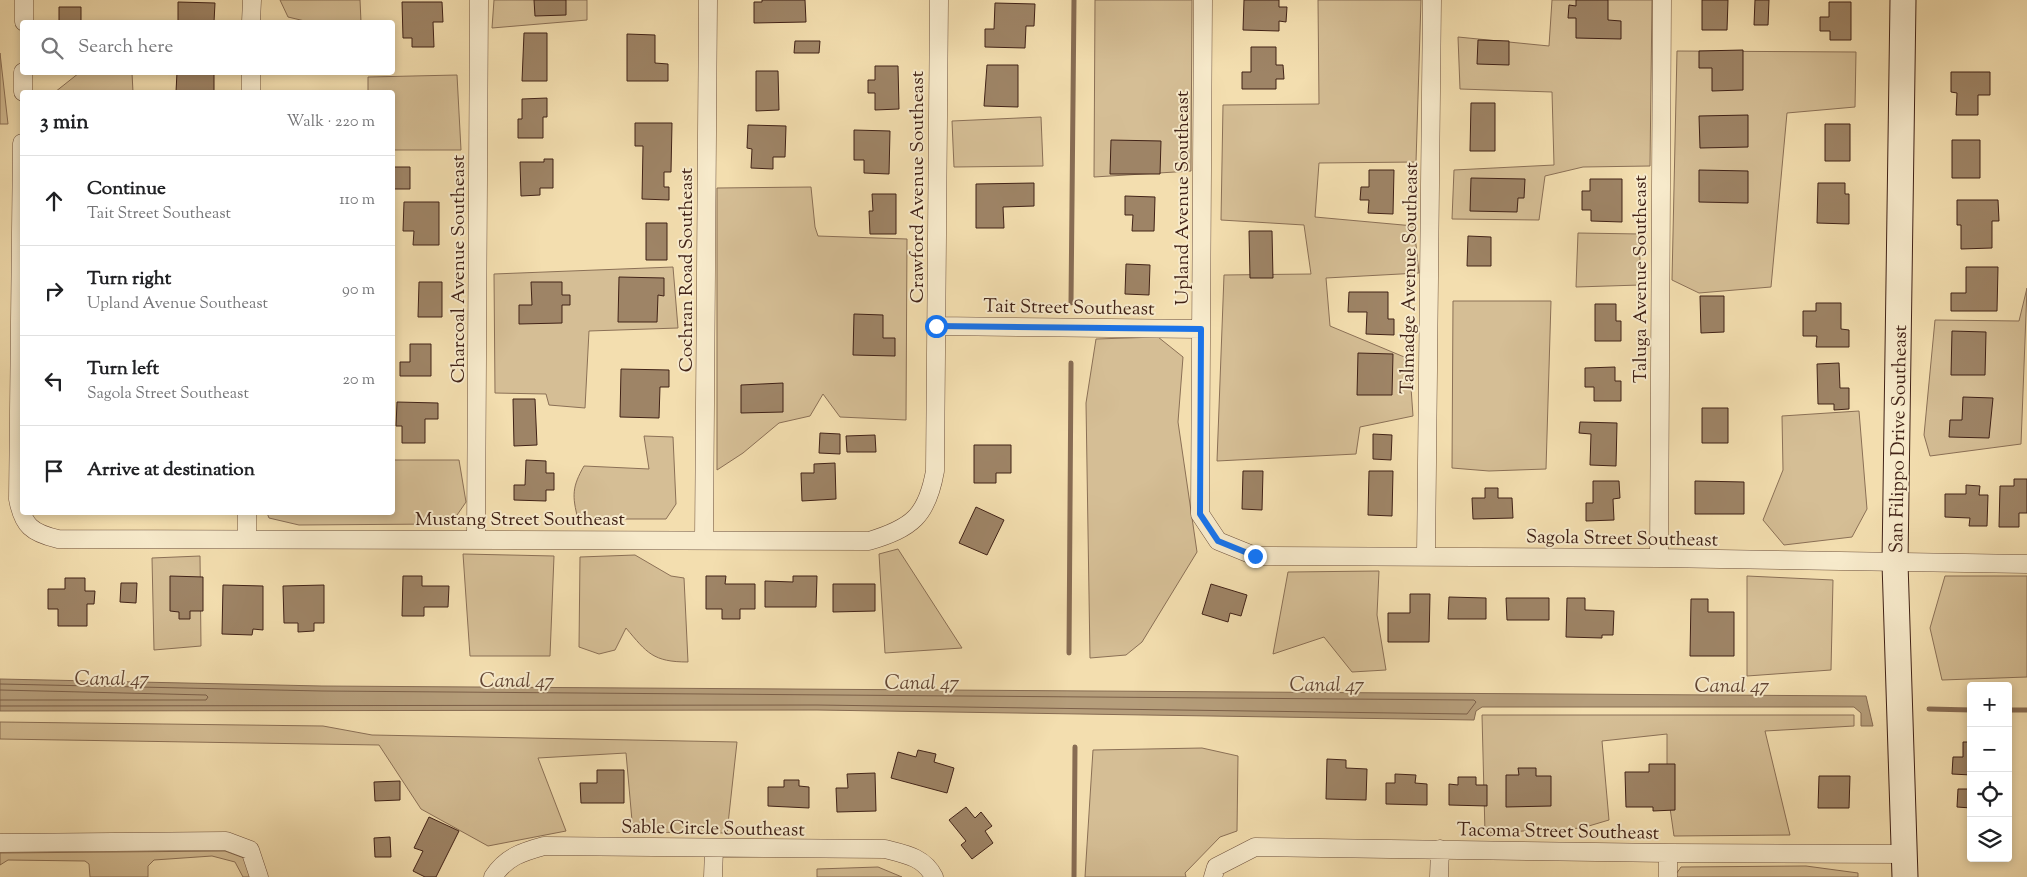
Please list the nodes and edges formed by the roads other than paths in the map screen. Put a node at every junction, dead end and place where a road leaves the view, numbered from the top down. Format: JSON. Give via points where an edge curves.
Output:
{"nodes":[{"id":1,"x":24,"y":0,"type":"edge"},
{"id":2,"x":252,"y":0,"type":"edge"},
{"id":3,"x":479,"y":0,"type":"edge"},
{"id":4,"x":708,"y":0,"type":"edge"},
{"id":5,"x":939,"y":0,"type":"edge"},
{"id":6,"x":1203,"y":0,"type":"edge"},
{"id":7,"x":1432,"y":0,"type":"edge"},
{"id":8,"x":1662,"y":0,"type":"edge"},
{"id":9,"x":1902,"y":0,"type":"edge"},
{"id":10,"x":24,"y":20,"type":"edge"},
{"id":11,"x":252,"y":20,"type":"edge"},
{"id":12,"x":23,"y":75,"type":"edge"},
{"id":13,"x":251,"y":75,"type":"edge"},
{"id":14,"x":23,"y":90,"type":"edge"},
{"id":15,"x":251,"y":90,"type":"edge"},
{"id":16,"x":20,"y":321,"type":"edge"},
{"id":17,"x":936,"y":326,"type":"junction"},
{"id":18,"x":1201,"y":329,"type":"junction"},
{"id":19,"x":20,"y":508,"type":"edge"},
{"id":20,"x":22,"y":515,"type":"edge"},
{"id":21,"x":247,"y":515,"type":"edge"},
{"id":22,"x":915,"y":520,"type":"joint"},
{"id":23,"x":246,"y":538,"type":"junction"},
{"id":24,"x":476,"y":539,"type":"junction"},
{"id":25,"x":704,"y":540,"type":"junction"},
{"id":26,"x":1218,"y":541,"type":"joint"},
{"id":27,"x":1426,"y":556,"type":"junction"},
{"id":28,"x":1659,"y":558,"type":"junction"},
{"id":29,"x":1895,"y":563,"type":"junction"},
{"id":30,"x":2027,"y":564,"type":"edge"},
{"id":31,"x":0,"y":843,"type":"edge"},
{"id":32,"x":714,"y":849,"type":"junction"},
{"id":33,"x":1440,"y":849,"type":"junction"},
{"id":34,"x":1668,"y":853,"type":"junction"},
{"id":35,"x":1905,"y":865,"type":"edge"},
{"id":36,"x":1214,"y":872,"type":"edge"},
{"id":37,"x":259,"y":877,"type":"edge"},
{"id":38,"x":493,"y":877,"type":"edge"},
{"id":39,"x":713,"y":877,"type":"edge"},
{"id":40,"x":934,"y":877,"type":"edge"},
{"id":41,"x":1439,"y":877,"type":"edge"},
{"id":42,"x":1668,"y":877,"type":"edge"}],
"edges":[{"from":1,"to":10,"type":"street"},
{"from":2,"to":11,"type":"street"},
{"from":3,"to":24,"type":"street","name":"Charcoal Avenue Southeast"},
{"from":4,"to":25,"type":"street","name":"Cochran Road Southeast"},
{"from":5,"to":17,"type":"street","name":"Crawford Avenue Southeast"},
{"from":6,"to":18,"type":"street","name":"Upland Avenue Southeast"},
{"from":7,"to":27,"type":"street","name":"Talmadge Avenue Southeast"},
{"from":8,"to":28,"type":"street","name":"Taluga Avenue Southeast"},
{"from":9,"to":29,"type":"street","name":"San Filippo Drive Southeast"},
{"from":12,"to":14,"type":"street"},
{"from":13,"to":15,"type":"street"},
{"from":16,"to":19,"type":"street","name":"Mustang Street Southeast"},
{"from":17,"to":18,"type":"street","name":"Tait Street Southeast"},
{"from":17,"to":22,"type":"street","name":"Crawford Avenue Southeast","via":[[935,471],[930,496]]},
{"from":18,"to":26,"type":"street","name":"Upland Avenue Southeast","via":[[1200,514]]},
{"from":20,"to":23,"type":"street","name":"Mustang Street Southeast","via":[[32,529],[58,539]]},
{"from":21,"to":23,"type":"street"},
{"from":22,"to":25,"type":"street","name":"Mustang Street Southeast","via":[[897,533],[869,541]]},
{"from":23,"to":24,"type":"street","name":"Mustang Street Southeast"},
{"from":24,"to":25,"type":"street","name":"Mustang Street Southeast"},
{"from":26,"to":27,"type":"street","name":"Sagola Street Southeast","via":[[1255,556]]},
{"from":27,"to":28,"type":"street","name":"Sagola Street Southeast"},
{"from":28,"to":29,"type":"street","name":"Sagola Street Southeast"},
{"from":29,"to":30,"type":"street","name":"Sagola Street Southeast"},
{"from":29,"to":35,"type":"street","name":"San Filippo Drive Southeast"},
{"from":31,"to":37,"type":"street","via":[[226,842],[250,850]]},
{"from":32,"to":38,"type":"street","name":"Sable Circle Southeast","via":[[544,846],[520,852],[501,864]]},
{"from":32,"to":39,"type":"street"},
{"from":32,"to":40,"type":"street","name":"Sable Circle Southeast","via":[[885,850],[912,856],[930,867]]},
{"from":33,"to":34,"type":"street","name":"Tacoma Street Southeast"},
{"from":33,"to":36,"type":"street","name":"Tacoma Street Southeast","via":[[1256,847]]},
{"from":33,"to":41,"type":"street"},
{"from":34,"to":35,"type":"street","name":"Tacoma Street Southeast"},
{"from":34,"to":42,"type":"street"}]}
